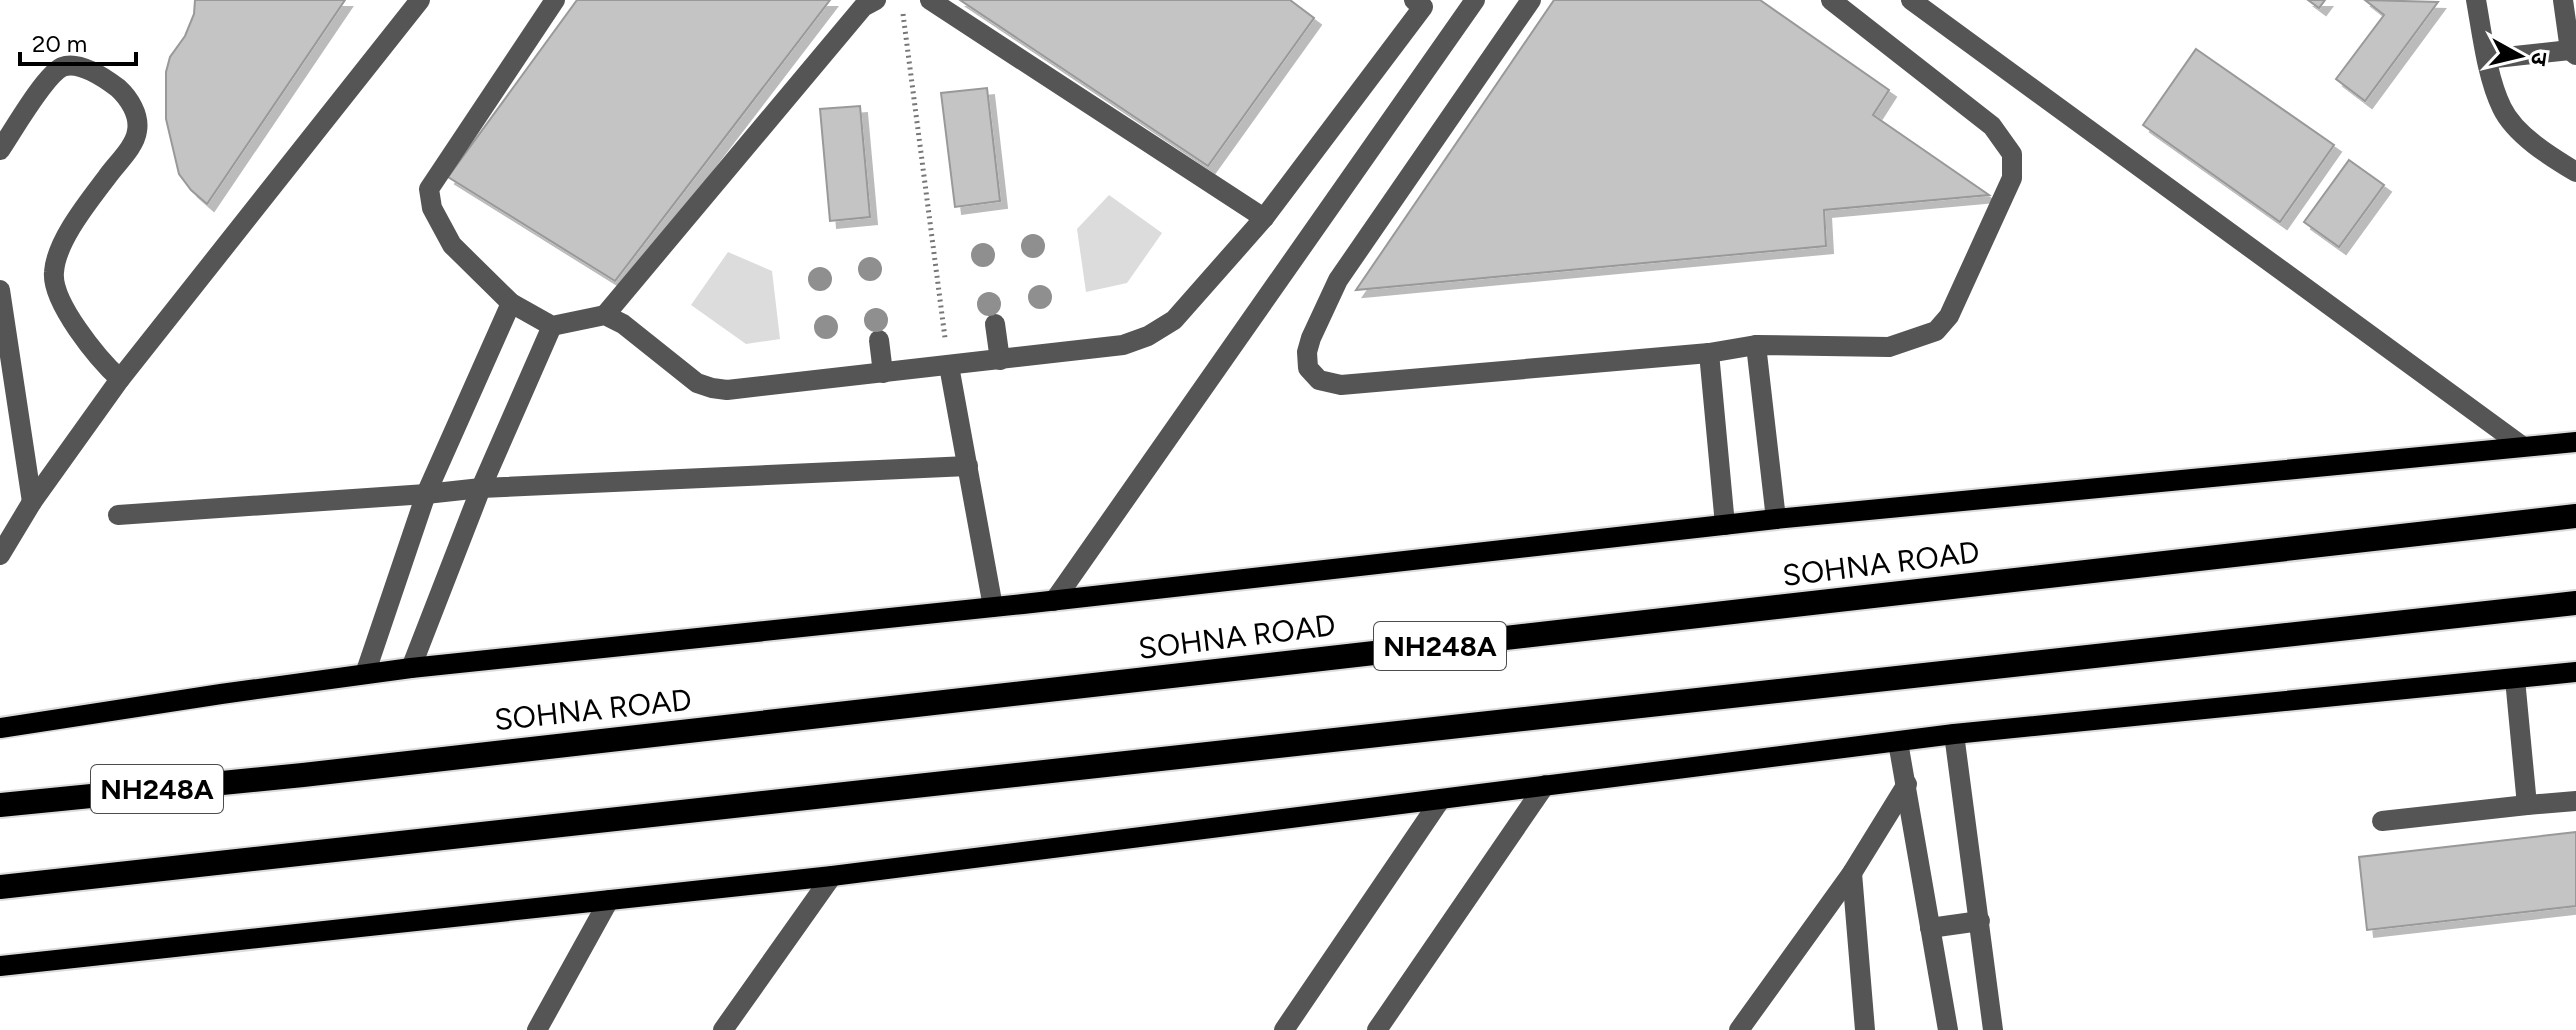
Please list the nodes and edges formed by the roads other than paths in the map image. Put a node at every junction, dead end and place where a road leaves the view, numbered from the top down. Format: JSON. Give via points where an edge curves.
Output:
{"nodes":[{"id":1,"x":420,"y":0,"type":"edge"},
{"id":2,"x":555,"y":0,"type":"edge"},
{"id":3,"x":876,"y":0,"type":"edge"},
{"id":4,"x":930,"y":0,"type":"edge"},
{"id":5,"x":1414,"y":0,"type":"edge"},
{"id":6,"x":1475,"y":0,"type":"edge"},
{"id":7,"x":1531,"y":0,"type":"edge"},
{"id":8,"x":1831,"y":0,"type":"edge"},
{"id":9,"x":1911,"y":0,"type":"edge"},
{"id":10,"x":2476,"y":0,"type":"edge"},
{"id":11,"x":2563,"y":0,"type":"edge"},
{"id":12,"x":2573,"y":52,"type":"edge"},
{"id":13,"x":2487,"y":59,"type":"junction"},
{"id":14,"x":0,"y":150,"type":"edge"},
{"id":15,"x":2576,"y":172,"type":"edge"},
{"id":16,"x":1264,"y":218,"type":"junction"},
{"id":17,"x":0,"y":290,"type":"edge"},
{"id":18,"x":511,"y":303,"type":"junction"},
{"id":19,"x":605,"y":315,"type":"junction"},
{"id":20,"x":995,"y":324,"type":"dead end"},
{"id":21,"x":552,"y":326,"type":"junction"},
{"id":22,"x":879,"y":340,"type":"dead end"},
{"id":23,"x":1756,"y":345,"type":"junction"},
{"id":24,"x":1709,"y":353,"type":"junction"},
{"id":25,"x":1000,"y":360,"type":"junction"},
{"id":26,"x":949,"y":366,"type":"junction"},
{"id":27,"x":883,"y":373,"type":"junction"},
{"id":28,"x":120,"y":379,"type":"junction"},
{"id":29,"x":2576,"y":442,"type":"edge"},
{"id":30,"x":2522,"y":446,"type":"junction"},
{"id":31,"x":968,"y":466,"type":"junction"},
{"id":32,"x":481,"y":488,"type":"junction"},
{"id":33,"x":426,"y":494,"type":"junction"},
{"id":34,"x":32,"y":502,"type":"junction"},
{"id":35,"x":118,"y":515,"type":"dead end"},
{"id":36,"x":2576,"y":516,"type":"edge"},
{"id":37,"x":1776,"y":519,"type":"junction"},
{"id":38,"x":1725,"y":525,"type":"junction"},
{"id":39,"x":0,"y":555,"type":"edge"},
{"id":40,"x":1054,"y":601,"type":"junction"},
{"id":41,"x":2576,"y":603,"type":"edge"},
{"id":42,"x":993,"y":607,"type":"junction"},
{"id":43,"x":411,"y":668,"type":"junction"},
{"id":44,"x":2576,"y":672,"type":"edge"},
{"id":45,"x":365,"y":674,"type":"junction"},
{"id":46,"x":2515,"y":679,"type":"junction"},
{"id":47,"x":0,"y":728,"type":"edge"},
{"id":48,"x":1954,"y":734,"type":"junction"},
{"id":49,"x":1898,"y":742,"type":"junction"},
{"id":50,"x":1907,"y":784,"type":"junction"},
{"id":51,"x":1545,"y":785,"type":"junction"},
{"id":52,"x":1441,"y":799,"type":"junction"},
{"id":53,"x":2576,"y":801,"type":"edge"},
{"id":54,"x":6,"y":805,"type":"edge"},
{"id":55,"x":2527,"y":805,"type":"junction"},
{"id":56,"x":2382,"y":821,"type":"dead end"},
{"id":57,"x":1852,"y":873,"type":"junction"},
{"id":58,"x":832,"y":876,"type":"junction"},
{"id":59,"x":10,"y":886,"type":"edge"},
{"id":60,"x":609,"y":900,"type":"junction"},
{"id":61,"x":1980,"y":921,"type":"junction"},
{"id":62,"x":1930,"y":928,"type":"junction"},
{"id":63,"x":0,"y":966,"type":"edge"},
{"id":64,"x":537,"y":1030,"type":"edge"},
{"id":65,"x":723,"y":1030,"type":"edge"},
{"id":66,"x":1284,"y":1030,"type":"edge"},
{"id":67,"x":1377,"y":1030,"type":"edge"},
{"id":68,"x":1739,"y":1030,"type":"edge"},
{"id":69,"x":1865,"y":1030,"type":"edge"},
{"id":70,"x":1948,"y":1030,"type":"edge"},
{"id":71,"x":1993,"y":1030,"type":"edge"}],
"edges":[{"from":1,"to":28,"type":"street"},
{"from":2,"to":18,"type":"street","via":[[429,189],[432,208],[452,245]]},
{"from":3,"to":19,"type":"street","via":[[863,7]]},
{"from":4,"to":16,"type":"street"},
{"from":5,"to":16,"type":"street","via":[[1423,7]]},
{"from":6,"to":40,"type":"street"},
{"from":7,"to":24,"type":"street","via":[[1338,280],[1311,338],[1308,368],[1319,380],[1341,385]]},
{"from":8,"to":23,"type":"street","via":[[1992,126],[2012,154],[2012,178],[1949,316],[1936,331],[1889,347]]},
{"from":9,"to":30,"type":"street"},
{"from":10,"to":13,"type":"street"},
{"from":11,"to":12,"type":"street"},
{"from":12,"to":13,"type":"street"},
{"from":13,"to":15,"type":"street","via":[[2502,110],[2536,147]]},
{"from":14,"to":28,"type":"street","via":[[49,78],[64,66],[103,78],[134,108],[138,131],[132,144],[81,212],[53,270],[54,288],[76,325],[98,359]]},
{"from":16,"to":25,"type":"street","via":[[1174,320],[1148,336],[1123,345]]},
{"from":17,"to":34,"type":"street"},
{"from":18,"to":21,"type":"street"},
{"from":18,"to":33,"type":"street"},
{"from":19,"to":21,"type":"street"},
{"from":19,"to":27,"type":"street","via":[[697,383],[712,388]]},
{"from":20,"to":25,"type":"street"},
{"from":21,"to":32,"type":"street"},
{"from":22,"to":27,"type":"street"},
{"from":23,"to":24,"type":"street"},
{"from":23,"to":37,"type":"street"},
{"from":24,"to":38,"type":"street"},
{"from":25,"to":26,"type":"street"},
{"from":26,"to":27,"type":"street"},
{"from":26,"to":31,"type":"street"},
{"from":28,"to":34,"type":"street"},
{"from":29,"to":30,"type":"main road"},
{"from":30,"to":37,"type":"main road"},
{"from":31,"to":32,"type":"street"},
{"from":31,"to":42,"type":"street"},
{"from":32,"to":33,"type":"street"},
{"from":32,"to":43,"type":"street"},
{"from":33,"to":35,"type":"street"},
{"from":33,"to":45,"type":"street"},
{"from":34,"to":39,"type":"street"},
{"from":36,"to":54,"type":"highway","name":"SOHNA ROAD","number":"NH248A"},
{"from":37,"to":38,"type":"main road"},
{"from":38,"to":40,"type":"main road"},
{"from":40,"to":42,"type":"main road"},
{"from":41,"to":59,"type":"highway"},
{"from":42,"to":43,"type":"main road"},
{"from":43,"to":45,"type":"main road"},
{"from":44,"to":46,"type":"main road"},
{"from":45,"to":47,"type":"main road"},
{"from":46,"to":48,"type":"main road"},
{"from":46,"to":55,"type":"street"},
{"from":48,"to":49,"type":"main road"},
{"from":48,"to":61,"type":"street"},
{"from":49,"to":50,"type":"street"},
{"from":49,"to":51,"type":"main road"},
{"from":50,"to":57,"type":"street"},
{"from":50,"to":62,"type":"street"},
{"from":51,"to":52,"type":"main road"},
{"from":51,"to":67,"type":"street"},
{"from":52,"to":58,"type":"main road"},
{"from":52,"to":66,"type":"street"},
{"from":53,"to":55,"type":"street"},
{"from":55,"to":56,"type":"street"},
{"from":57,"to":68,"type":"street"},
{"from":57,"to":69,"type":"street"},
{"from":58,"to":60,"type":"main road"},
{"from":58,"to":65,"type":"street"},
{"from":60,"to":63,"type":"main road"},
{"from":60,"to":64,"type":"street"},
{"from":61,"to":62,"type":"street"},
{"from":61,"to":71,"type":"street"},
{"from":62,"to":70,"type":"street"}]}
